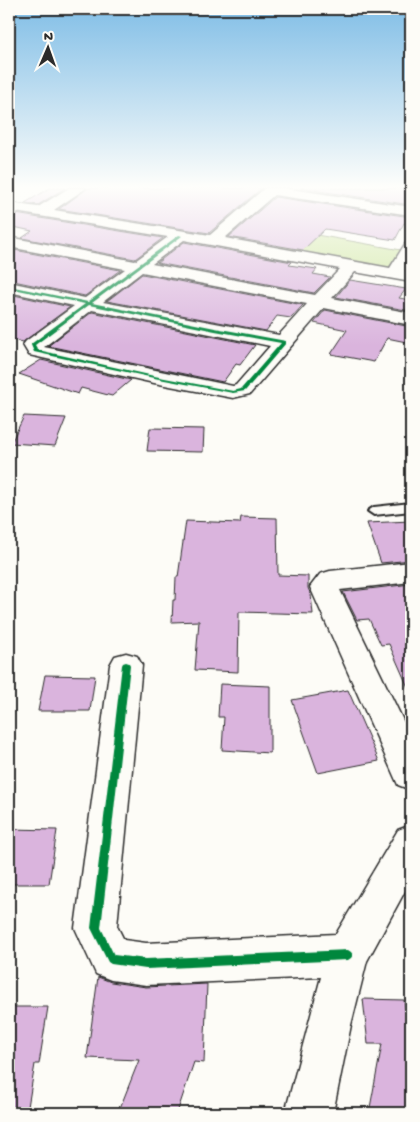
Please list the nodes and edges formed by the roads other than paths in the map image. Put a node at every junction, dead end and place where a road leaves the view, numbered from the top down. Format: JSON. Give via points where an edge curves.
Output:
{"nodes":[{"id":1,"x":174,"y":240,"type":"edge"},
{"id":2,"x":215,"y":240,"type":"edge"},
{"id":3,"x":9,"y":242,"type":"edge"},
{"id":4,"x":411,"y":247,"type":"edge"},
{"id":5,"x":138,"y":266,"type":"junction"},
{"id":6,"x":351,"y":266,"type":"junction"},
{"id":7,"x":403,"y":275,"type":"edge"},
{"id":8,"x":9,"y":287,"type":"edge"},
{"id":9,"x":322,"y":300,"type":"junction"},
{"id":10,"x":88,"y":304,"type":"junction"},
{"id":11,"x":411,"y":319,"type":"edge"},
{"id":12,"x":284,"y":342,"type":"junction"},
{"id":13,"x":411,"y":508,"type":"edge"},
{"id":14,"x":374,"y":511,"type":"dead end"},
{"id":15,"x":411,"y":572,"type":"edge"},
{"id":16,"x":126,"y":665,"type":"dead end"},
{"id":17,"x":411,"y":774,"type":"edge"},
{"id":18,"x":411,"y":843,"type":"edge"},
{"id":19,"x":348,"y":955,"type":"junction"},
{"id":20,"x":309,"y":1113,"type":"edge"}],
"edges":[{"from":1,"to":5,"type":"street"},
{"from":2,"to":6,"type":"street"},
{"from":3,"to":5,"type":"street"},
{"from":4,"to":7,"type":"street"},
{"from":5,"to":9,"type":"street"},
{"from":5,"to":10,"type":"street"},
{"from":6,"to":7,"type":"street"},
{"from":6,"to":9,"type":"street"},
{"from":8,"to":10,"type":"street"},
{"from":9,"to":11,"type":"street"},
{"from":9,"to":12,"type":"street"},
{"from":10,"to":12,"type":"street"},
{"from":10,"to":12,"type":"street","via":[[33,346],[36,351],[233,392],[243,390]]},
{"from":13,"to":14,"type":"lane"},
{"from":15,"to":17,"type":"street","via":[[330,581],[324,588]]},
{"from":16,"to":19,"type":"street","via":[[96,928],[111,959],[146,964]]},
{"from":18,"to":19,"type":"street"},
{"from":19,"to":20,"type":"street"}]}
